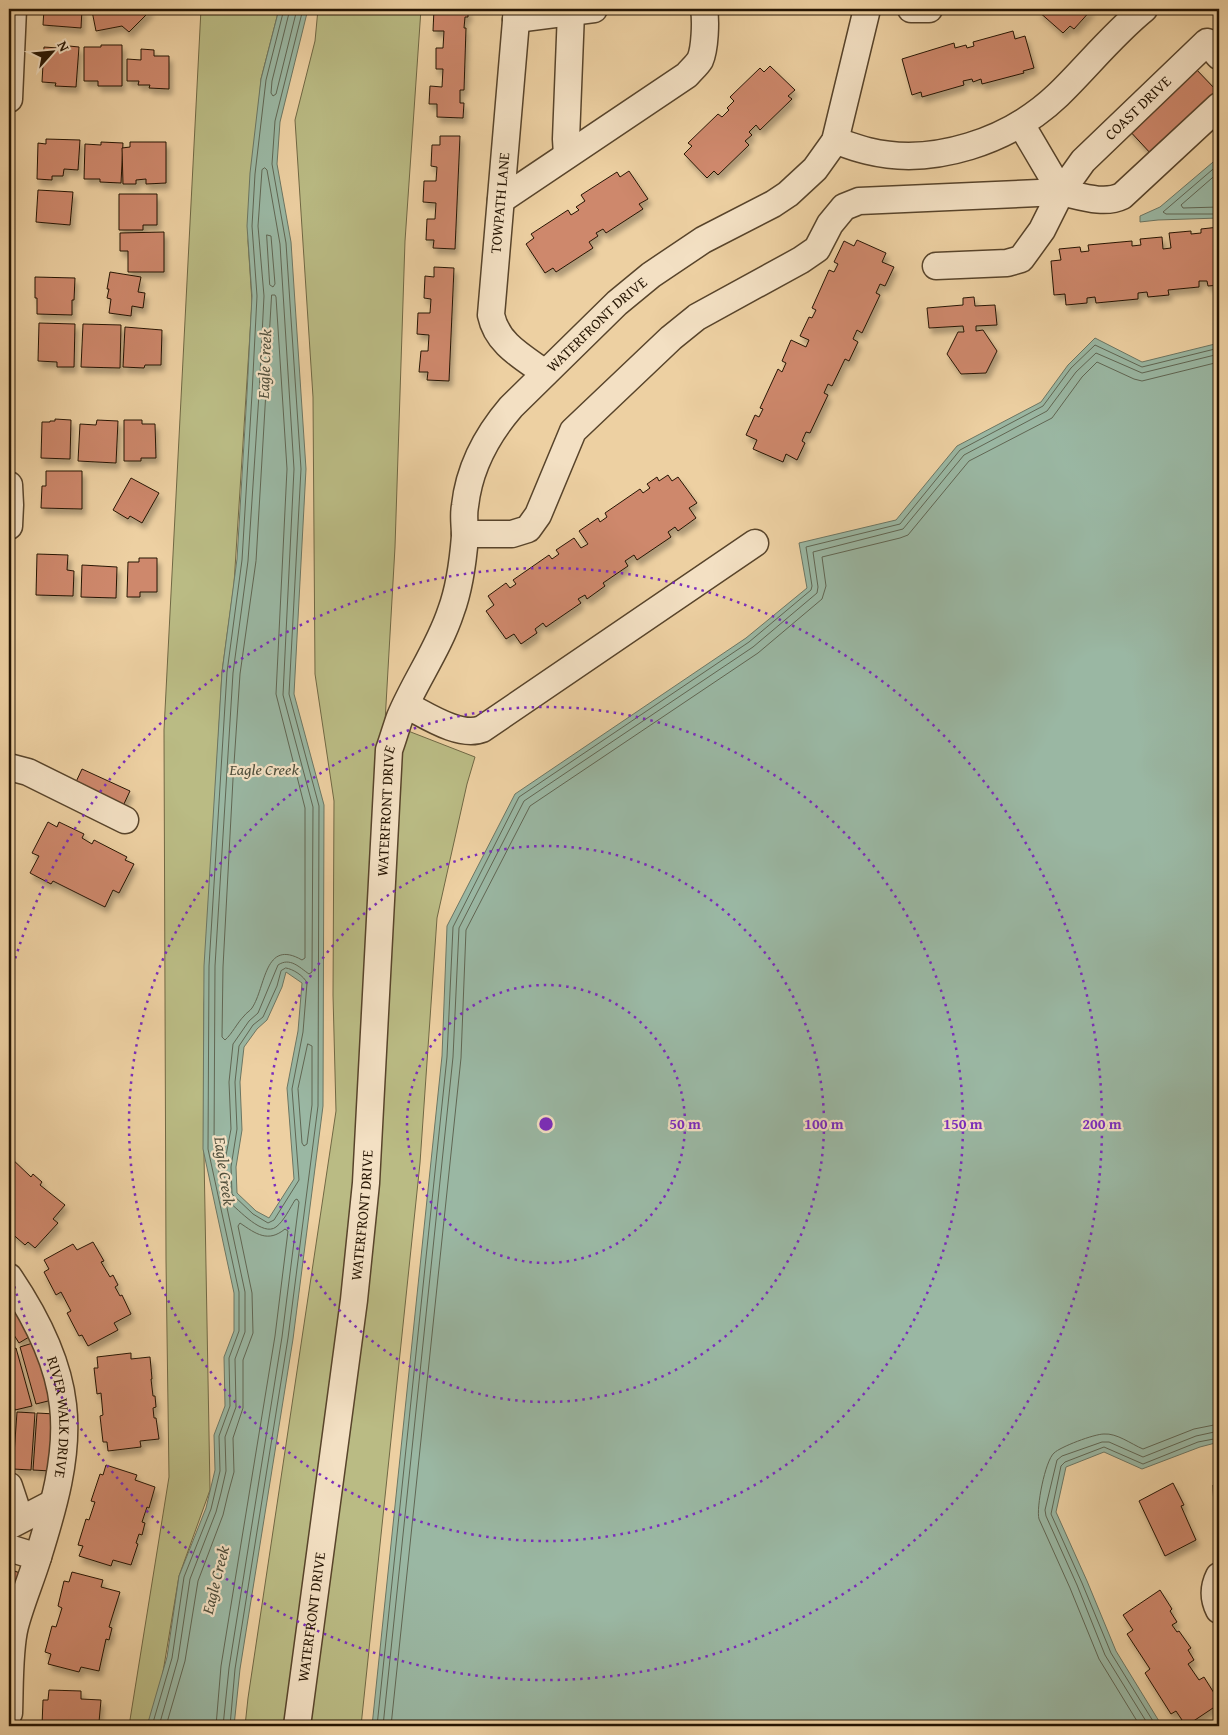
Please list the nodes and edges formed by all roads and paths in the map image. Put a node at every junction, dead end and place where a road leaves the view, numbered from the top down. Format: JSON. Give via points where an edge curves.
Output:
{"nodes":[{"id":1,"x":13,"y":9,"type":"edge"},
{"id":2,"x":704,"y":9,"type":"edge"},
{"id":3,"x":867,"y":9,"type":"edge"},
{"id":4,"x":911,"y":9,"type":"edge"},
{"id":5,"x":929,"y":9,"type":"edge"},
{"id":6,"x":1144,"y":9,"type":"edge"},
{"id":7,"x":583,"y":10,"type":"edge"},
{"id":8,"x":516,"y":14,"type":"edge"},
{"id":9,"x":1219,"y":56,"type":"edge"},
{"id":10,"x":9,"y":84,"type":"edge"},
{"id":11,"x":1219,"y":106,"type":"edge"},
{"id":12,"x":1021,"y":124,"type":"junction"},
{"id":13,"x":835,"y":141,"type":"junction"},
{"id":14,"x":567,"y":155,"type":"junction"},
{"id":15,"x":1061,"y":192,"type":"junction"},
{"id":16,"x":501,"y":200,"type":"junction"},
{"id":17,"x":936,"y":266,"type":"dead end"},
{"id":18,"x":545,"y":373,"type":"junction"},
{"id":19,"x":9,"y":485,"type":"edge"},
{"id":20,"x":9,"y":526,"type":"edge"},
{"id":21,"x":465,"y":534,"type":"junction"},
{"id":22,"x":754,"y":543,"type":"dead end"},
{"id":23,"x":406,"y":705,"type":"junction"},
{"id":24,"x":9,"y":767,"type":"edge"},
{"id":25,"x":125,"y":820,"type":"dead end"},
{"id":26,"x":9,"y":1277,"type":"edge"},
{"id":27,"x":9,"y":1486,"type":"edge"},
{"id":28,"x":53,"y":1503,"type":"junction"},
{"id":29,"x":14,"y":1522,"type":"edge"},
{"id":30,"x":9,"y":1548,"type":"edge"},
{"id":31,"x":38,"y":1558,"type":"junction"},
{"id":32,"x":1219,"y":1577,"type":"edge"},
{"id":33,"x":1219,"y":1610,"type":"edge"},
{"id":34,"x":12,"y":1626,"type":"edge"},
{"id":35,"x":9,"y":1712,"type":"edge"},
{"id":36,"x":297,"y":1726,"type":"edge"}],
"edges":[{"from":1,"to":10,"type":"street"},
{"from":2,"to":14,"type":"street","via":[[704,40],[700,60],[693,68]]},
{"from":3,"to":13,"type":"street","name":"WATERFRONT DRIVE"},
{"from":4,"to":5,"type":"street"},
{"from":6,"to":12,"type":"street","via":[[1058,95]]},
{"from":7,"to":8,"type":"street"},
{"from":7,"to":14,"type":"street","via":[[567,113]]},
{"from":8,"to":16,"type":"street","name":"TOWPATH LANE"},
{"from":9,"to":15,"type":"street","name":"COAST DRIVE","via":[[1207,42],[1083,161]]},
{"from":11,"to":15,"type":"street","via":[[1122,196],[1107,200]]},
{"from":12,"to":13,"type":"street","via":[[986,141],[936,153],[910,155],[868,151]]},
{"from":12,"to":15,"type":"street"},
{"from":13,"to":18,"type":"street","name":"WATERFRONT DRIVE","via":[[815,169],[788,194],[703,240],[658,270],[617,303]]},
{"from":14,"to":16,"type":"street"},
{"from":15,"to":17,"type":"street","via":[[1042,230],[1021,258],[1007,263]]},
{"from":15,"to":21,"type":"street","via":[[859,201],[844,207],[830,224],[817,249],[697,317],[573,431],[538,515],[528,529],[512,534]]},
{"from":16,"to":18,"type":"street","name":"TOWPATH LANE","via":[[492,320],[497,334],[511,348]]},
{"from":18,"to":21,"type":"street","name":"WATERFRONT DRIVE","via":[[500,420],[483,448],[470,480],[465,505]]},
{"from":19,"to":20,"type":"street"},
{"from":21,"to":23,"type":"street","name":"WATERFRONT DRIVE","via":[[459,584],[446,627]]},
{"from":22,"to":23,"type":"street","via":[[482,729],[469,732],[454,728]]},
{"from":23,"to":36,"type":"street","name":"WATERFRONT DRIVE","via":[[389,750],[366,1183]]},
{"from":24,"to":25,"type":"street","via":[[28,772]]},
{"from":26,"to":28,"type":"street","name":"RIVER WALK DRIVE","via":[[43,1336],[60,1389],[62,1457]]},
{"from":27,"to":29,"type":"street"},
{"from":28,"to":29,"type":"street"},
{"from":28,"to":31,"type":"street","name":"RIVER WALK DRIVE"},
{"from":30,"to":31,"type":"street"},
{"from":31,"to":34,"type":"street","name":"RIVER WALK DRIVE"},
{"from":32,"to":33,"type":"street","via":[[1214,1597]]},
{"from":34,"to":35,"type":"street","name":"RIVER WALK DRIVE"}]}
